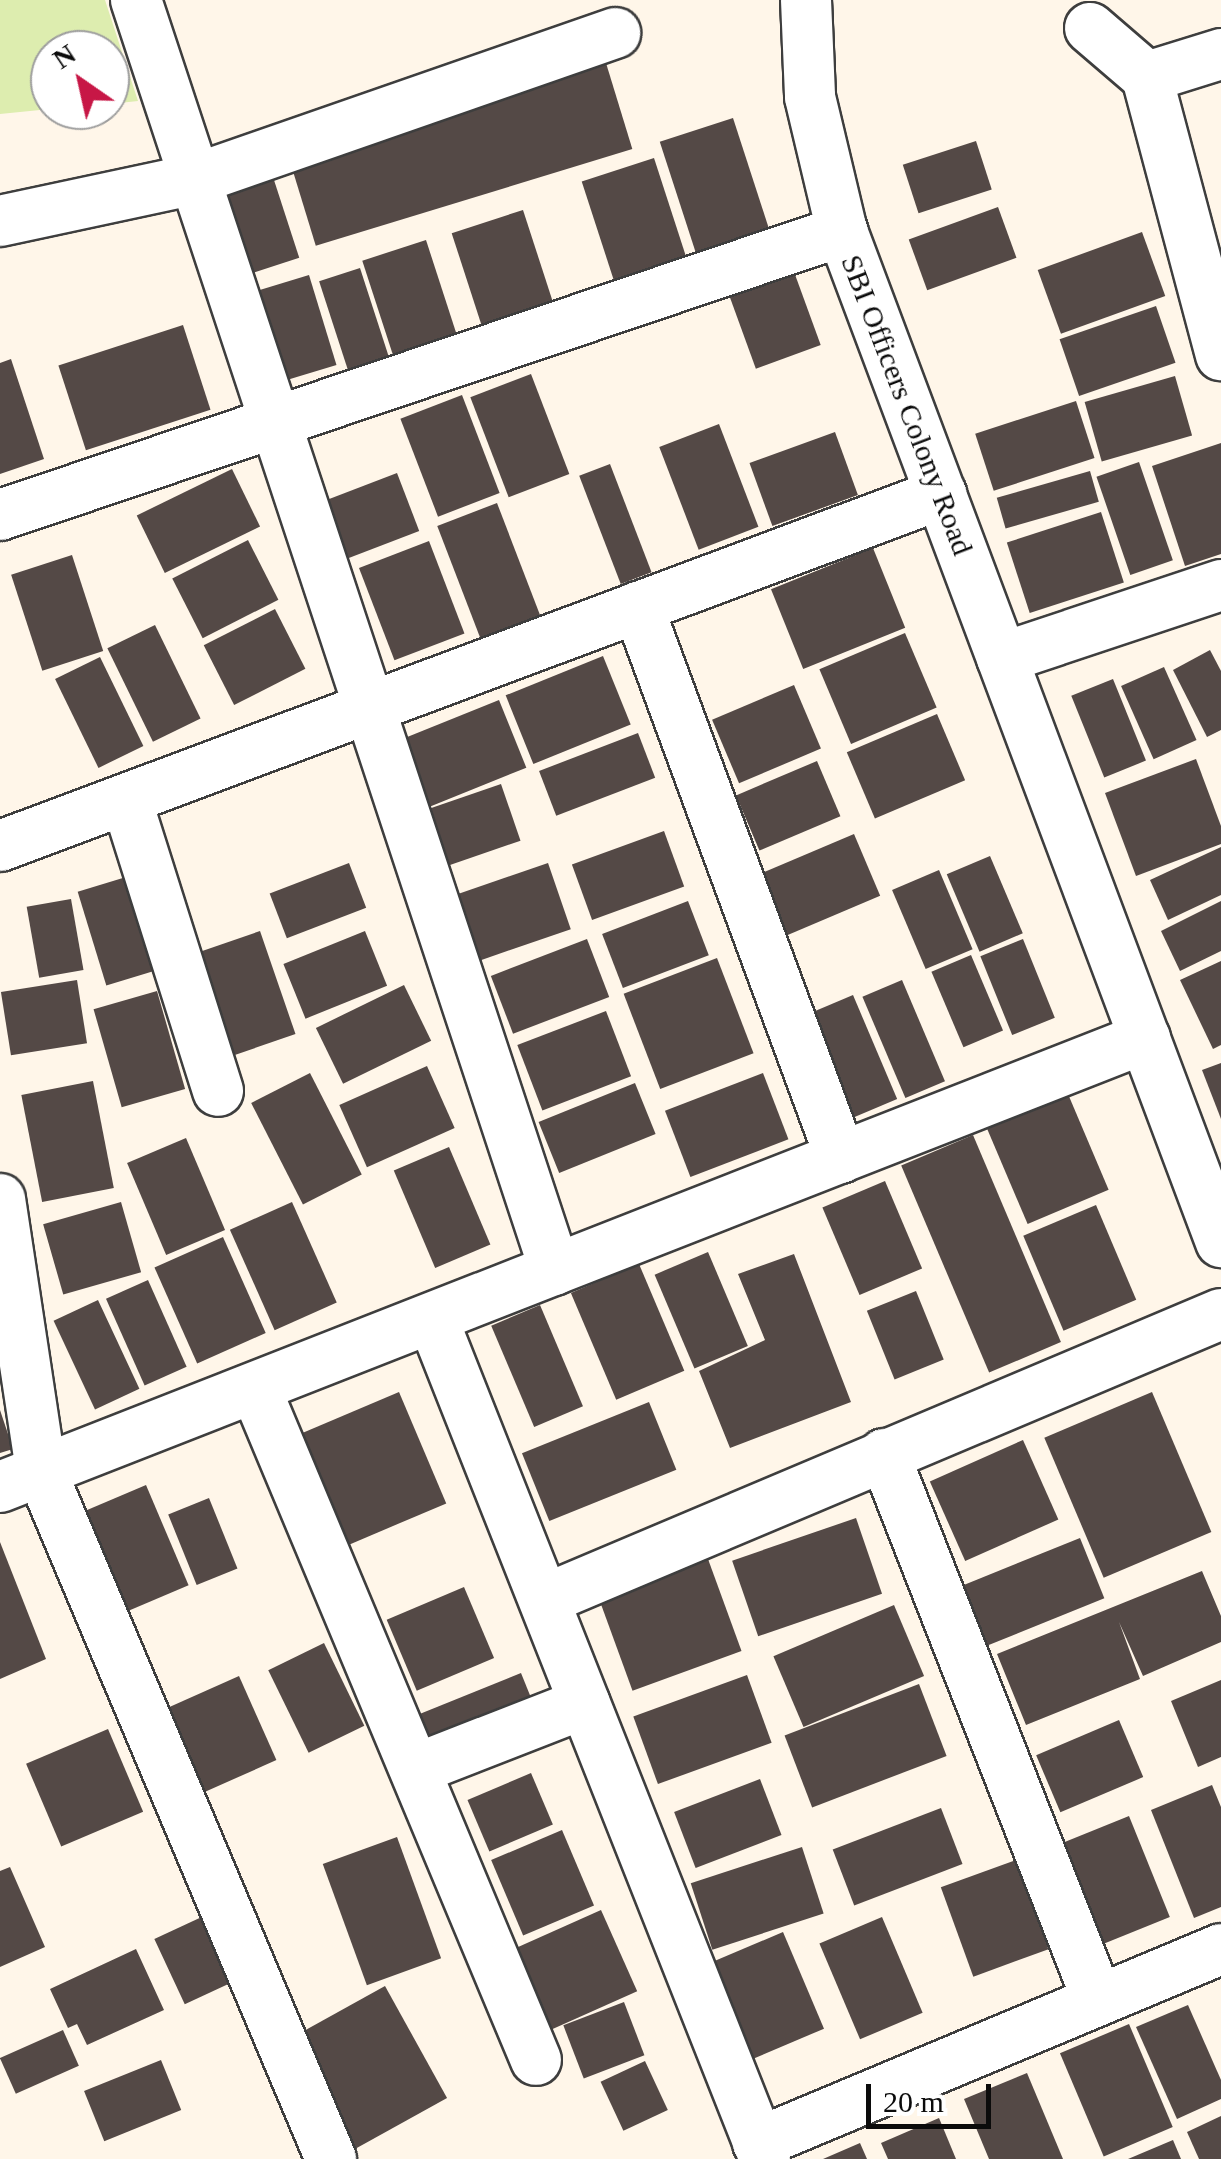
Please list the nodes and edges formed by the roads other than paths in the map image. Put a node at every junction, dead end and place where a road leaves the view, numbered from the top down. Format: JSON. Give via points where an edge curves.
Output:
{"nodes":[{"id":1,"x":136,"y":0,"type":"edge"},
{"id":2,"x":806,"y":0,"type":"edge"},
{"id":3,"x":1090,"y":28,"type":"dead end"},
{"id":4,"x":614,"y":33,"type":"dead end"},
{"id":5,"x":1221,"y":54,"type":"edge"},
{"id":6,"x":1147,"y":78,"type":"junction"},
{"id":7,"x":196,"y":179,"type":"junction"},
{"id":8,"x":0,"y":220,"type":"edge"},
{"id":9,"x":842,"y":232,"type":"junction"},
{"id":10,"x":1208,"y":275,"type":"edge"},
{"id":11,"x":1221,"y":355,"type":"edge"},
{"id":12,"x":275,"y":422,"type":"junction"},
{"id":13,"x":941,"y":494,"type":"junction"},
{"id":14,"x":0,"y":515,"type":"edge"},
{"id":15,"x":1221,"y":585,"type":"edge"},
{"id":16,"x":638,"y":607,"type":"junction"},
{"id":17,"x":1002,"y":658,"type":"junction"},
{"id":18,"x":370,"y":707,"type":"junction"},
{"id":19,"x":126,"y":799,"type":"junction"},
{"id":20,"x":0,"y":846,"type":"edge"},
{"id":21,"x":1145,"y":1038,"type":"junction"},
{"id":22,"x":218,"y":1091,"type":"dead end"},
{"id":23,"x":841,"y":1158,"type":"junction"},
{"id":24,"x":0,"y":1200,"type":"edge"},
{"id":25,"x":1221,"y":1242,"type":"edge"},
{"id":26,"x":555,"y":1270,"type":"junction"},
{"id":27,"x":7,"y":1290,"type":"edge"},
{"id":28,"x":1221,"y":1314,"type":"edge"},
{"id":29,"x":433,"y":1320,"type":"junction"},
{"id":30,"x":256,"y":1390,"type":"junction"},
{"id":31,"x":884,"y":1454,"type":"junction"},
{"id":32,"x":21,"y":1479,"type":"edge"},
{"id":33,"x":546,"y":1599,"type":"junction"},
{"id":34,"x":585,"y":1703,"type":"junction"},
{"id":35,"x":416,"y":1769,"type":"junction"},
{"id":36,"x":1221,"y":1949,"type":"edge"},
{"id":37,"x":1096,"y":1998,"type":"junction"},
{"id":38,"x":536,"y":2060,"type":"dead end"},
{"id":39,"x":762,"y":2151,"type":"edge"},
{"id":40,"x":330,"y":2159,"type":"edge"}],
"edges":[{"from":1,"to":7,"type":"street"},
{"from":2,"to":9,"type":"street","via":[[810,98]]},
{"from":3,"to":6,"type":"street"},
{"from":4,"to":7,"type":"street"},
{"from":5,"to":6,"type":"street"},
{"from":6,"to":10,"type":"street"},
{"from":7,"to":8,"type":"street"},
{"from":7,"to":12,"type":"street"},
{"from":9,"to":12,"type":"street","name":"SBI Officers Colony Road"},
{"from":9,"to":13,"type":"street","name":"SBI Officers Colony Road"},
{"from":10,"to":11,"type":"street"},
{"from":12,"to":14,"type":"street","name":"SBI Officers Colony Road"},
{"from":12,"to":18,"type":"street"},
{"from":13,"to":16,"type":"street"},
{"from":13,"to":17,"type":"street","name":"SBI Officers Colony Road"},
{"from":15,"to":17,"type":"street"},
{"from":16,"to":18,"type":"street"},
{"from":16,"to":23,"type":"street"},
{"from":17,"to":21,"type":"street","name":"SBI Officers Colony Road"},
{"from":18,"to":19,"type":"street"},
{"from":18,"to":26,"type":"street"},
{"from":19,"to":20,"type":"street"},
{"from":19,"to":22,"type":"street"},
{"from":21,"to":23,"type":"street"},
{"from":21,"to":25,"type":"street","name":"SBI Officers Colony Road"},
{"from":23,"to":26,"type":"street"},
{"from":24,"to":27,"type":"street"},
{"from":26,"to":29,"type":"street"},
{"from":27,"to":32,"type":"street"},
{"from":28,"to":31,"type":"street"},
{"from":29,"to":30,"type":"street"},
{"from":29,"to":33,"type":"street"},
{"from":30,"to":32,"type":"street"},
{"from":30,"to":35,"type":"street"},
{"from":31,"to":33,"type":"street"},
{"from":31,"to":37,"type":"street"},
{"from":32,"to":40,"type":"street"},
{"from":33,"to":34,"type":"street"},
{"from":34,"to":35,"type":"street"},
{"from":34,"to":39,"type":"street"},
{"from":35,"to":38,"type":"street"},
{"from":36,"to":37,"type":"street"},
{"from":37,"to":39,"type":"street"}]}
